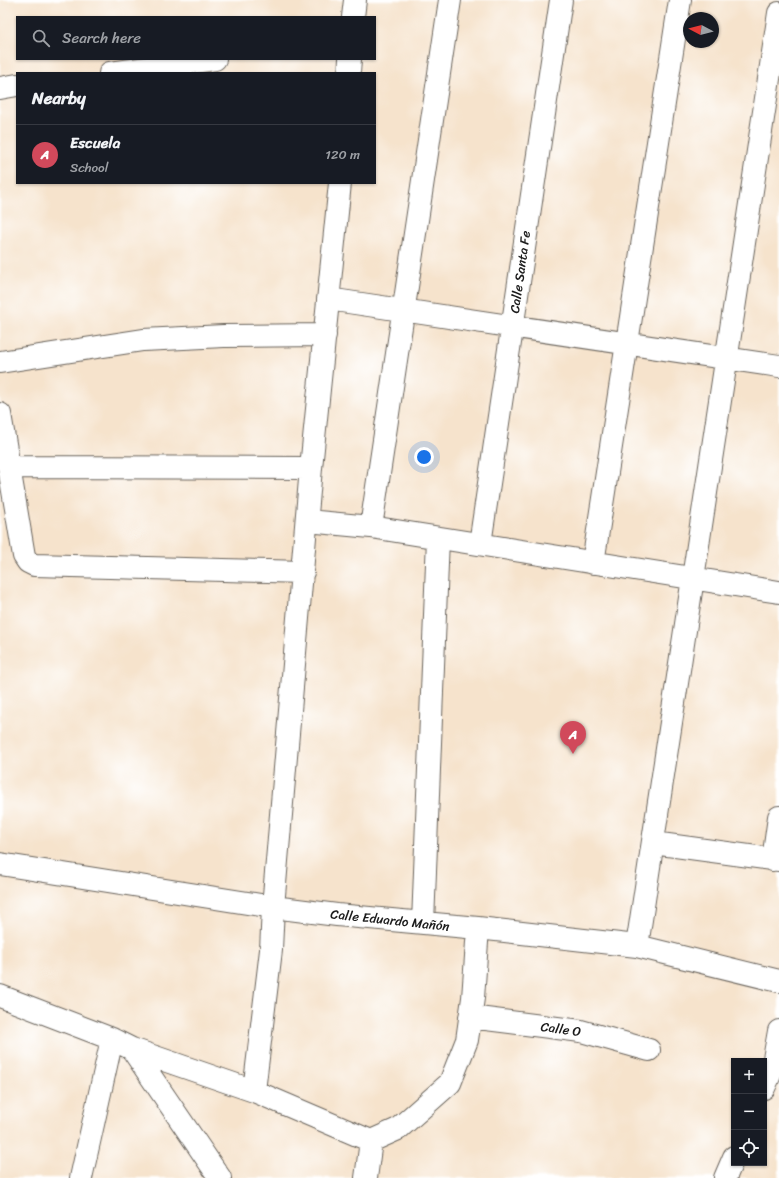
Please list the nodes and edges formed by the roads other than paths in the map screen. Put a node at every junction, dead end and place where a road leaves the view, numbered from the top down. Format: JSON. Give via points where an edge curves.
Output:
{"nodes":[{"id":1,"x":355,"y":0,"type":"edge"},
{"id":2,"x":450,"y":0,"type":"edge"},
{"id":3,"x":561,"y":0,"type":"edge"},
{"id":4,"x":680,"y":0,"type":"edge"},
{"id":5,"x":779,"y":13,"type":"edge"},
{"id":6,"x":353,"y":16,"type":"edge"},
{"id":7,"x":208,"y":60,"type":"edge"},
{"id":8,"x":350,"y":60,"type":"edge"},
{"id":9,"x":118,"y":72,"type":"edge"},
{"id":10,"x":349,"y":72,"type":"edge"},
{"id":11,"x":16,"y":85,"type":"edge"},
{"id":12,"x":0,"y":88,"type":"edge"},
{"id":13,"x":340,"y":184,"type":"edge"},
{"id":14,"x":328,"y":299,"type":"junction"},
{"id":15,"x":403,"y":311,"type":"junction"},
{"id":16,"x":512,"y":327,"type":"junction"},
{"id":17,"x":325,"y":335,"type":"junction"},
{"id":18,"x":627,"y":344,"type":"junction"},
{"id":19,"x":726,"y":358,"type":"junction"},
{"id":20,"x":0,"y":362,"type":"edge"},
{"id":21,"x":779,"y":366,"type":"edge"},
{"id":22,"x":0,"y":414,"type":"edge"},
{"id":23,"x":9,"y":467,"type":"junction"},
{"id":24,"x":311,"y":468,"type":"junction"},
{"id":25,"x":307,"y":521,"type":"junction"},
{"id":26,"x":371,"y":527,"type":"junction"},
{"id":27,"x":438,"y":538,"type":"junction"},
{"id":28,"x":480,"y":544,"type":"junction"},
{"id":29,"x":593,"y":563,"type":"junction"},
{"id":30,"x":303,"y":572,"type":"junction"},
{"id":31,"x":693,"y":579,"type":"junction"},
{"id":32,"x":779,"y":592,"type":"edge"},
{"id":33,"x":779,"y":817,"type":"edge"},
{"id":34,"x":653,"y":843,"type":"junction"},
{"id":35,"x":776,"y":860,"type":"edge"},
{"id":36,"x":0,"y":864,"type":"edge"},
{"id":37,"x":273,"y":907,"type":"junction"},
{"id":38,"x":423,"y":923,"type":"junction"},
{"id":39,"x":478,"y":928,"type":"junction"},
{"id":40,"x":637,"y":946,"type":"junction"},
{"id":41,"x":779,"y":981,"type":"edge"},
{"id":42,"x":0,"y":996,"type":"edge"},
{"id":43,"x":470,"y":1018,"type":"junction"},
{"id":44,"x":779,"y":1031,"type":"edge"},
{"id":45,"x":112,"y":1040,"type":"junction"},
{"id":46,"x":132,"y":1049,"type":"junction"},
{"id":47,"x":649,"y":1050,"type":"dead end"},
{"id":48,"x":767,"y":1081,"type":"edge"},
{"id":49,"x":254,"y":1091,"type":"junction"},
{"id":50,"x":371,"y":1140,"type":"junction"},
{"id":51,"x":731,"y":1164,"type":"edge"},
{"id":52,"x":81,"y":1178,"type":"edge"},
{"id":53,"x":220,"y":1178,"type":"edge"},
{"id":54,"x":366,"y":1178,"type":"edge"},
{"id":55,"x":725,"y":1178,"type":"edge"}],
"edges":[{"from":1,"to":6,"type":"street"},
{"from":2,"to":15,"type":"street"},
{"from":3,"to":16,"type":"street","name":"Calle Santa Fe"},
{"from":4,"to":18,"type":"street"},
{"from":5,"to":19,"type":"street"},
{"from":7,"to":9,"type":"street"},
{"from":8,"to":10,"type":"street"},
{"from":11,"to":12,"type":"street"},
{"from":13,"to":14,"type":"street"},
{"from":14,"to":15,"type":"street"},
{"from":14,"to":17,"type":"street"},
{"from":15,"to":16,"type":"street"},
{"from":15,"to":26,"type":"street"},
{"from":16,"to":18,"type":"street"},
{"from":16,"to":28,"type":"street","name":"Calle Santa Fe"},
{"from":17,"to":20,"type":"street","via":[[143,340]]},
{"from":17,"to":24,"type":"street"},
{"from":18,"to":19,"type":"street"},
{"from":18,"to":29,"type":"street"},
{"from":19,"to":21,"type":"street"},
{"from":19,"to":31,"type":"street"},
{"from":22,"to":23,"type":"street"},
{"from":23,"to":24,"type":"street"},
{"from":23,"to":30,"type":"street","via":[[24,556],[34,565]]},
{"from":24,"to":25,"type":"street"},
{"from":25,"to":26,"type":"street"},
{"from":25,"to":30,"type":"street"},
{"from":26,"to":27,"type":"street"},
{"from":27,"to":28,"type":"street"},
{"from":27,"to":38,"type":"street"},
{"from":28,"to":29,"type":"street"},
{"from":29,"to":31,"type":"street"},
{"from":30,"to":37,"type":"street"},
{"from":31,"to":32,"type":"street"},
{"from":31,"to":34,"type":"street"},
{"from":33,"to":35,"type":"street"},
{"from":34,"to":35,"type":"street"},
{"from":34,"to":40,"type":"street"},
{"from":36,"to":37,"type":"street","name":"Calle Eduardo Mañón"},
{"from":37,"to":38,"type":"street","name":"Calle Eduardo Mañón"},
{"from":37,"to":49,"type":"street","via":[[271,950]]},
{"from":38,"to":39,"type":"street","name":"Calle Eduardo Mañón"},
{"from":39,"to":40,"type":"street","name":"Calle Eduardo Mañón"},
{"from":39,"to":43,"type":"street"},
{"from":40,"to":41,"type":"street","name":"Calle Eduardo Mañón"},
{"from":42,"to":45,"type":"street"},
{"from":43,"to":47,"type":"street","name":"Calle O","via":[[581,1031]]},
{"from":43,"to":50,"type":"street","via":[[467,1040],[450,1083],[398,1129]]},
{"from":44,"to":48,"type":"street","via":[[772,1070]]},
{"from":45,"to":46,"type":"street"},
{"from":45,"to":52,"type":"street"},
{"from":46,"to":49,"type":"street"},
{"from":46,"to":53,"type":"street"},
{"from":49,"to":50,"type":"street"},
{"from":50,"to":54,"type":"street"},
{"from":51,"to":55,"type":"street"}]}
